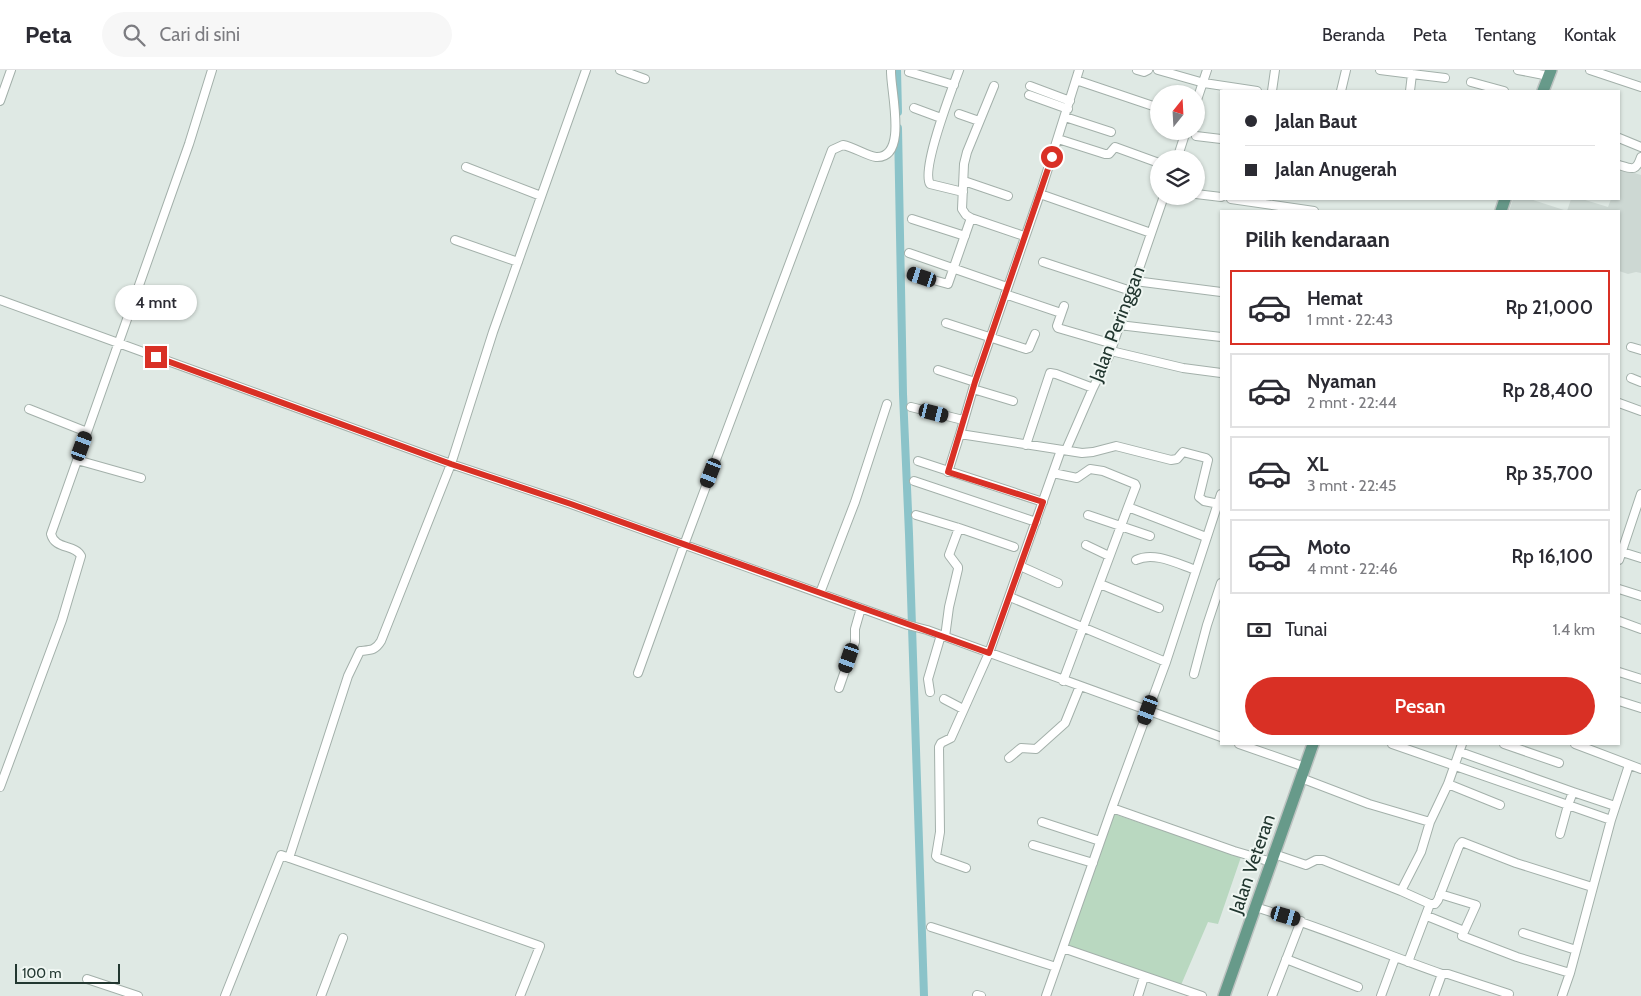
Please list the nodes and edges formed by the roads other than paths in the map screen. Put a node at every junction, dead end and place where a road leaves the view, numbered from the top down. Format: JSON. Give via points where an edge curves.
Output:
{"nodes":[{"id":1,"x":11,"y":70,"type":"edge"},
{"id":2,"x":212,"y":70,"type":"edge"},
{"id":3,"x":586,"y":70,"type":"edge"},
{"id":4,"x":620,"y":70,"type":"edge"},
{"id":5,"x":891,"y":70,"type":"edge"},
{"id":6,"x":959,"y":70,"type":"edge"},
{"id":7,"x":1079,"y":70,"type":"edge"},
{"id":8,"x":1137,"y":70,"type":"edge"},
{"id":9,"x":1148,"y":70,"type":"edge"},
{"id":10,"x":1158,"y":70,"type":"edge"},
{"id":11,"x":1207,"y":70,"type":"edge"},
{"id":12,"x":1274,"y":70,"type":"edge"},
{"id":13,"x":1346,"y":70,"type":"edge"},
{"id":14,"x":1380,"y":70,"type":"edge"},
{"id":15,"x":1518,"y":70,"type":"edge"},
{"id":16,"x":1590,"y":70,"type":"edge"},
{"id":17,"x":909,"y":72,"type":"dead end"},
{"id":18,"x":1550,"y":73,"type":"edge"},
{"id":19,"x":1412,"y":74,"type":"junction"},
{"id":20,"x":1445,"y":78,"type":"dead end"},
{"id":21,"x":645,"y":79,"type":"dead end"},
{"id":22,"x":1076,"y":80,"type":"junction"},
{"id":23,"x":1472,"y":82,"type":"dead end"},
{"id":24,"x":1204,"y":83,"type":"junction"},
{"id":25,"x":954,"y":85,"type":"junction"},
{"id":26,"x":994,"y":86,"type":"dead end"},
{"id":27,"x":1641,"y":87,"type":"edge"},
{"id":28,"x":1489,"y":89,"type":"edge"},
{"id":29,"x":1250,"y":90,"type":"edge"},
{"id":30,"x":1272,"y":90,"type":"edge"},
{"id":31,"x":1341,"y":90,"type":"edge"},
{"id":32,"x":1410,"y":90,"type":"edge"},
{"id":33,"x":1543,"y":90,"type":"edge"},
{"id":34,"x":1030,"y":91,"type":"dead end"},
{"id":35,"x":0,"y":101,"type":"edge"},
{"id":36,"x":1150,"y":105,"type":"edge"},
{"id":37,"x":914,"y":108,"type":"dead end"},
{"id":38,"x":1067,"y":109,"type":"junction"},
{"id":39,"x":959,"y":114,"type":"dead end"},
{"id":40,"x":942,"y":118,"type":"junction"},
{"id":41,"x":979,"y":121,"type":"junction"},
{"id":42,"x":1111,"y":132,"type":"dead end"},
{"id":43,"x":1205,"y":137,"type":"edge"},
{"id":44,"x":1620,"y":138,"type":"edge"},
{"id":45,"x":1058,"y":139,"type":"junction"},
{"id":46,"x":1220,"y":139,"type":"edge"},
{"id":47,"x":1641,"y":147,"type":"edge"},
{"id":48,"x":1641,"y":157,"type":"edge"},
{"id":49,"x":1150,"y":160,"type":"edge"},
{"id":50,"x":1620,"y":165,"type":"edge"},
{"id":51,"x":466,"y":167,"type":"dead end"},
{"id":52,"x":964,"y":181,"type":"junction"},
{"id":53,"x":963,"y":192,"type":"junction"},
{"id":54,"x":1040,"y":194,"type":"junction"},
{"id":55,"x":1205,"y":195,"type":"edge"},
{"id":56,"x":541,"y":196,"type":"junction"},
{"id":57,"x":1008,"y":196,"type":"dead end"},
{"id":58,"x":1220,"y":197,"type":"edge"},
{"id":59,"x":1238,"y":200,"type":"edge"},
{"id":60,"x":1161,"y":205,"type":"edge"},
{"id":61,"x":1307,"y":210,"type":"edge"},
{"id":62,"x":971,"y":218,"type":"junction"},
{"id":63,"x":912,"y":219,"type":"dead end"},
{"id":64,"x":1151,"y":233,"type":"junction"},
{"id":65,"x":965,"y":236,"type":"junction"},
{"id":66,"x":1024,"y":236,"type":"junction"},
{"id":67,"x":455,"y":240,"type":"dead end"},
{"id":68,"x":909,"y":253,"type":"dead end"},
{"id":69,"x":518,"y":262,"type":"junction"},
{"id":70,"x":1044,"y":262,"type":"dead end"},
{"id":71,"x":954,"y":269,"type":"junction"},
{"id":72,"x":912,"y":274,"type":"dead end"},
{"id":73,"x":1135,"y":281,"type":"junction"},
{"id":74,"x":1006,"y":290,"type":"junction"},
{"id":75,"x":1131,"y":291,"type":"junction"},
{"id":76,"x":1220,"y":292,"type":"edge"},
{"id":77,"x":0,"y":300,"type":"edge"},
{"id":78,"x":946,"y":323,"type":"dead end"},
{"id":79,"x":1119,"y":325,"type":"junction"},
{"id":80,"x":1035,"y":334,"type":"dead end"},
{"id":81,"x":1220,"y":337,"type":"edge"},
{"id":82,"x":990,"y":338,"type":"junction"},
{"id":83,"x":118,"y":344,"type":"junction"},
{"id":84,"x":1112,"y":347,"type":"junction"},
{"id":85,"x":1631,"y":347,"type":"dead end"},
{"id":86,"x":1641,"y":350,"type":"edge"},
{"id":87,"x":938,"y":370,"type":"dead end"},
{"id":88,"x":1220,"y":373,"type":"edge"},
{"id":89,"x":1631,"y":378,"type":"dead end"},
{"id":90,"x":1641,"y":382,"type":"edge"},
{"id":91,"x":974,"y":386,"type":"junction"},
{"id":92,"x":1093,"y":388,"type":"junction"},
{"id":93,"x":1013,"y":401,"type":"dead end"},
{"id":94,"x":1620,"y":403,"type":"edge"},
{"id":95,"x":887,"y":404,"type":"dead end"},
{"id":96,"x":911,"y":407,"type":"dead end"},
{"id":97,"x":29,"y":409,"type":"dead end"},
{"id":98,"x":1641,"y":411,"type":"edge"},
{"id":99,"x":963,"y":420,"type":"junction"},
{"id":100,"x":87,"y":432,"type":"junction"},
{"id":101,"x":960,"y":434,"type":"junction"},
{"id":102,"x":1026,"y":445,"type":"junction"},
{"id":103,"x":1064,"y":450,"type":"junction"},
{"id":104,"x":78,"y":460,"type":"junction"},
{"id":105,"x":918,"y":461,"type":"dead end"},
{"id":106,"x":451,"y":464,"type":"junction"},
{"id":107,"x":948,"y":472,"type":"junction"},
{"id":108,"x":1053,"y":473,"type":"junction"},
{"id":109,"x":142,"y":478,"type":"dead end"},
{"id":110,"x":914,"y":481,"type":"dead end"},
{"id":111,"x":1641,"y":494,"type":"edge"},
{"id":112,"x":1220,"y":498,"type":"edge"},
{"id":113,"x":1043,"y":502,"type":"junction"},
{"id":114,"x":1219,"y":504,"type":"junction"},
{"id":115,"x":1128,"y":507,"type":"junction"},
{"id":116,"x":1638,"y":514,"type":"edge"},
{"id":117,"x":916,"y":515,"type":"dead end"},
{"id":118,"x":1088,"y":515,"type":"dead end"},
{"id":119,"x":1036,"y":522,"type":"junction"},
{"id":120,"x":1120,"y":525,"type":"junction"},
{"id":121,"x":960,"y":528,"type":"junction"},
{"id":122,"x":1620,"y":529,"type":"edge"},
{"id":123,"x":1627,"y":532,"type":"junction"},
{"id":124,"x":1150,"y":536,"type":"dead end"},
{"id":125,"x":1206,"y":537,"type":"junction"},
{"id":126,"x":684,"y":545,"type":"junction"},
{"id":127,"x":1086,"y":545,"type":"dead end"},
{"id":128,"x":1014,"y":547,"type":"dead end"},
{"id":129,"x":1110,"y":556,"type":"junction"},
{"id":130,"x":1620,"y":556,"type":"edge"},
{"id":131,"x":1641,"y":558,"type":"edge"},
{"id":132,"x":1136,"y":560,"type":"dead end"},
{"id":133,"x":1020,"y":566,"type":"junction"},
{"id":134,"x":1196,"y":570,"type":"junction"},
{"id":135,"x":1058,"y":583,"type":"dead end"},
{"id":136,"x":1100,"y":584,"type":"junction"},
{"id":137,"x":1220,"y":586,"type":"edge"},
{"id":138,"x":1620,"y":589,"type":"edge"},
{"id":139,"x":820,"y":593,"type":"junction"},
{"id":140,"x":1010,"y":596,"type":"junction"},
{"id":141,"x":1641,"y":596,"type":"edge"},
{"id":142,"x":861,"y":608,"type":"junction"},
{"id":143,"x":1159,"y":608,"type":"dead end"},
{"id":144,"x":1620,"y":621,"type":"edge"},
{"id":145,"x":1084,"y":627,"type":"junction"},
{"id":146,"x":1641,"y":629,"type":"edge"},
{"id":147,"x":943,"y":636,"type":"junction"},
{"id":148,"x":989,"y":653,"type":"junction"},
{"id":149,"x":1166,"y":662,"type":"junction"},
{"id":150,"x":1620,"y":672,"type":"edge"},
{"id":151,"x":638,"y":673,"type":"dead end"},
{"id":152,"x":1194,"y":674,"type":"dead end"},
{"id":153,"x":1641,"y":679,"type":"edge"},
{"id":154,"x":1063,"y":681,"type":"junction"},
{"id":155,"x":1080,"y":686,"type":"junction"},
{"id":156,"x":839,"y":688,"type":"dead end"},
{"id":157,"x":930,"y":692,"type":"dead end"},
{"id":158,"x":944,"y":700,"type":"dead end"},
{"id":159,"x":1620,"y":701,"type":"edge"},
{"id":160,"x":1641,"y":708,"type":"edge"},
{"id":161,"x":963,"y":709,"type":"junction"},
{"id":162,"x":1148,"y":710,"type":"junction"},
{"id":163,"x":1220,"y":737,"type":"edge"},
{"id":164,"x":1241,"y":745,"type":"edge"},
{"id":165,"x":1313,"y":745,"type":"edge"},
{"id":166,"x":1395,"y":745,"type":"edge"},
{"id":167,"x":1462,"y":745,"type":"edge"},
{"id":168,"x":1507,"y":745,"type":"edge"},
{"id":169,"x":1577,"y":745,"type":"edge"},
{"id":170,"x":1460,"y":752,"type":"junction"},
{"id":171,"x":1009,"y":758,"type":"dead end"},
{"id":172,"x":1559,"y":763,"type":"dead end"},
{"id":173,"x":1455,"y":765,"type":"junction"},
{"id":174,"x":1629,"y":765,"type":"junction"},
{"id":175,"x":1641,"y":768,"type":"edge"},
{"id":176,"x":1303,"y":772,"type":"junction"},
{"id":177,"x":1448,"y":784,"type":"junction"},
{"id":178,"x":0,"y":787,"type":"edge"},
{"id":179,"x":1573,"y":792,"type":"junction"},
{"id":180,"x":1568,"y":804,"type":"junction"},
{"id":181,"x":1500,"y":805,"type":"dead end"},
{"id":182,"x":1615,"y":806,"type":"junction"},
{"id":183,"x":1112,"y":808,"type":"junction"},
{"id":184,"x":1611,"y":820,"type":"junction"},
{"id":185,"x":1042,"y":822,"type":"dead end"},
{"id":186,"x":1430,"y":822,"type":"junction"},
{"id":187,"x":1560,"y":834,"type":"dead end"},
{"id":188,"x":1100,"y":841,"type":"junction"},
{"id":189,"x":1033,"y":845,"type":"dead end"},
{"id":190,"x":289,"y":858,"type":"junction"},
{"id":191,"x":1273,"y":858,"type":"junction"},
{"id":192,"x":1092,"y":863,"type":"junction"},
{"id":193,"x":966,"y":868,"type":"dead end"},
{"id":194,"x":1592,"y":887,"type":"junction"},
{"id":195,"x":1401,"y":891,"type":"junction"},
{"id":196,"x":1440,"y":894,"type":"junction"},
{"id":197,"x":1430,"y":904,"type":"junction"},
{"id":198,"x":1255,"y":907,"type":"junction"},
{"id":199,"x":1426,"y":916,"type":"junction"},
{"id":200,"x":1301,"y":921,"type":"junction"},
{"id":201,"x":931,"y":927,"type":"dead end"},
{"id":202,"x":1464,"y":930,"type":"junction"},
{"id":203,"x":1522,"y":933,"type":"dead end"},
{"id":204,"x":343,"y":938,"type":"dead end"},
{"id":205,"x":1062,"y":948,"type":"junction"},
{"id":206,"x":1576,"y":950,"type":"junction"},
{"id":207,"x":1395,"y":958,"type":"junction"},
{"id":208,"x":1286,"y":959,"type":"junction"},
{"id":209,"x":1408,"y":962,"type":"junction"},
{"id":210,"x":1056,"y":967,"type":"junction"},
{"id":211,"x":1442,"y":974,"type":"junction"},
{"id":212,"x":1570,"y":974,"type":"junction"},
{"id":213,"x":1144,"y":977,"type":"junction"},
{"id":214,"x":87,"y":978,"type":"dead end"},
{"id":215,"x":1358,"y":987,"type":"dead end"},
{"id":216,"x":1509,"y":994,"type":"dead end"},
{"id":217,"x":138,"y":996,"type":"edge"},
{"id":218,"x":225,"y":996,"type":"edge"},
{"id":219,"x":321,"y":996,"type":"edge"},
{"id":220,"x":520,"y":996,"type":"edge"},
{"id":221,"x":1046,"y":996,"type":"edge"},
{"id":222,"x":1138,"y":996,"type":"edge"},
{"id":223,"x":1202,"y":996,"type":"edge"},
{"id":224,"x":1224,"y":996,"type":"edge"},
{"id":225,"x":1272,"y":996,"type":"edge"},
{"id":226,"x":1381,"y":996,"type":"edge"},
{"id":227,"x":1434,"y":996,"type":"edge"},
{"id":228,"x":1562,"y":996,"type":"edge"}],
"edges":[{"from":1,"to":35,"type":"street"},
{"from":2,"to":83,"type":"street"},
{"from":3,"to":56,"type":"street"},
{"from":4,"to":21,"type":"street"},
{"from":5,"to":126,"type":"street","via":[[896,123],[892,149],[885,156],[877,157],[843,145],[832,150]]},
{"from":6,"to":25,"type":"street"},
{"from":7,"to":22,"type":"street"},
{"from":8,"to":9,"type":"street"},
{"from":10,"to":24,"type":"street"},
{"from":11,"to":24,"type":"street"},
{"from":12,"to":30,"type":"street"},
{"from":13,"to":31,"type":"street"},
{"from":14,"to":19,"type":"street"},
{"from":15,"to":18,"type":"street"},
{"from":16,"to":27,"type":"street"},
{"from":17,"to":25,"type":"street"},
{"from":18,"to":33,"type":"main road"},
{"from":19,"to":20,"type":"street"},
{"from":19,"to":32,"type":"street"},
{"from":22,"to":36,"type":"street"},
{"from":22,"to":38,"type":"street"},
{"from":23,"to":28,"type":"street"},
{"from":24,"to":29,"type":"street"},
{"from":25,"to":40,"type":"street"},
{"from":26,"to":41,"type":"street"},
{"from":34,"to":38,"type":"street"},
{"from":37,"to":40,"type":"street"},
{"from":38,"to":42,"type":"street"},
{"from":38,"to":45,"type":"street"},
{"from":39,"to":41,"type":"street"},
{"from":40,"to":53,"type":"street","via":[[928,181],[935,186]]},
{"from":41,"to":52,"type":"street","via":[[967,152]]},
{"from":43,"to":46,"type":"street"},
{"from":44,"to":47,"type":"street"},
{"from":45,"to":49,"type":"street","via":[[1105,154],[1115,147]]},
{"from":45,"to":54,"type":"street"},
{"from":48,"to":50,"type":"street","via":[[1635,168]]},
{"from":51,"to":56,"type":"street"},
{"from":52,"to":53,"type":"street"},
{"from":52,"to":57,"type":"street"},
{"from":53,"to":62,"type":"street","via":[[962,209]]},
{"from":54,"to":64,"type":"street"},
{"from":54,"to":66,"type":"street"},
{"from":55,"to":58,"type":"street"},
{"from":56,"to":69,"type":"street"},
{"from":59,"to":61,"type":"street"},
{"from":60,"to":64,"type":"street","name":"Jalan Peringgan"},
{"from":62,"to":65,"type":"street"},
{"from":62,"to":66,"type":"street"},
{"from":63,"to":65,"type":"street"},
{"from":64,"to":73,"type":"street","name":"Jalan Peringgan"},
{"from":65,"to":71,"type":"street"},
{"from":66,"to":74,"type":"street"},
{"from":67,"to":69,"type":"street"},
{"from":68,"to":71,"type":"street"},
{"from":69,"to":106,"type":"street"},
{"from":70,"to":75,"type":"street"},
{"from":71,"to":72,"type":"street","via":[[948,284]]},
{"from":71,"to":74,"type":"street"},
{"from":73,"to":75,"type":"street","name":"Jalan Peringgan"},
{"from":73,"to":76,"type":"street"},
{"from":74,"to":82,"type":"street"},
{"from":74,"to":84,"type":"street","via":[[1062,309],[1058,328]]},
{"from":75,"to":79,"type":"street","name":"Jalan Peringgan"},
{"from":77,"to":83,"type":"street"},
{"from":78,"to":82,"type":"street"},
{"from":79,"to":81,"type":"street"},
{"from":79,"to":84,"type":"street","name":"Jalan Peringgan"},
{"from":80,"to":82,"type":"street","via":[[1026,349]]},
{"from":82,"to":91,"type":"street"},
{"from":83,"to":100,"type":"street"},
{"from":83,"to":106,"type":"street"},
{"from":84,"to":88,"type":"street","via":[[1183,368]]},
{"from":84,"to":92,"type":"street","name":"Jalan Peringgan"},
{"from":85,"to":86,"type":"street"},
{"from":87,"to":91,"type":"street"},
{"from":89,"to":90,"type":"street"},
{"from":91,"to":93,"type":"street"},
{"from":91,"to":99,"type":"street"},
{"from":92,"to":102,"type":"street","via":[[1050,373]]},
{"from":92,"to":103,"type":"street","name":"Jalan Peringgan"},
{"from":94,"to":98,"type":"street"},
{"from":95,"to":139,"type":"street","via":[[855,502]]},
{"from":96,"to":99,"type":"street"},
{"from":97,"to":100,"type":"street"},
{"from":99,"to":101,"type":"street"},
{"from":100,"to":104,"type":"street"},
{"from":101,"to":102,"type":"street"},
{"from":101,"to":107,"type":"street"},
{"from":102,"to":103,"type":"street"},
{"from":103,"to":108,"type":"street","name":"Jalan Peringgan"},
{"from":103,"to":114,"type":"street","via":[[1093,452],[1116,446],[1171,460],[1183,452],[1206,458],[1208,465],[1199,497]]},
{"from":104,"to":109,"type":"street"},
{"from":104,"to":178,"type":"street","via":[[51,534],[60,546],[81,556],[62,620]]},
{"from":105,"to":107,"type":"street"},
{"from":106,"to":126,"type":"street"},
{"from":106,"to":190,"type":"street","via":[[381,641],[372,651],[360,651],[348,676]]},
{"from":107,"to":113,"type":"street"},
{"from":108,"to":113,"type":"street","name":"Jalan Peringgan"},
{"from":108,"to":115,"type":"street","via":[[1078,478],[1090,469],[1135,484]]},
{"from":110,"to":119,"type":"street"},
{"from":111,"to":116,"type":"street"},
{"from":112,"to":114,"type":"street"},
{"from":113,"to":119,"type":"street","name":"Jalan Peringgan"},
{"from":114,"to":125,"type":"street"},
{"from":115,"to":120,"type":"street"},
{"from":115,"to":125,"type":"street"},
{"from":116,"to":123,"type":"street"},
{"from":117,"to":121,"type":"street"},
{"from":118,"to":120,"type":"street"},
{"from":119,"to":133,"type":"street","name":"Jalan Peringgan"},
{"from":120,"to":124,"type":"street"},
{"from":120,"to":129,"type":"street"},
{"from":121,"to":128,"type":"street"},
{"from":121,"to":147,"type":"street","via":[[949,555],[958,570]]},
{"from":122,"to":123,"type":"street"},
{"from":123,"to":130,"type":"street"},
{"from":125,"to":134,"type":"street"},
{"from":126,"to":139,"type":"street"},
{"from":126,"to":151,"type":"street"},
{"from":127,"to":129,"type":"street"},
{"from":129,"to":136,"type":"street"},
{"from":130,"to":131,"type":"street"},
{"from":132,"to":134,"type":"street","via":[[1151,556]]},
{"from":133,"to":135,"type":"street"},
{"from":133,"to":140,"type":"street","name":"Jalan Peringgan"},
{"from":134,"to":149,"type":"street"},
{"from":136,"to":143,"type":"street"},
{"from":136,"to":145,"type":"street"},
{"from":137,"to":152,"type":"street"},
{"from":138,"to":141,"type":"street"},
{"from":139,"to":142,"type":"street"},
{"from":140,"to":145,"type":"street"},
{"from":140,"to":148,"type":"street","name":"Jalan Peringgan"},
{"from":142,"to":147,"type":"street"},
{"from":142,"to":156,"type":"street","via":[[855,629],[856,640]]},
{"from":144,"to":146,"type":"street"},
{"from":145,"to":149,"type":"street"},
{"from":145,"to":154,"type":"street"},
{"from":147,"to":148,"type":"street"},
{"from":147,"to":157,"type":"street","via":[[928,675]]},
{"from":148,"to":154,"type":"street"},
{"from":148,"to":161,"type":"street","name":"Jalan Peringgan"},
{"from":149,"to":162,"type":"street"},
{"from":150,"to":153,"type":"street"},
{"from":154,"to":155,"type":"street"},
{"from":155,"to":162,"type":"street"},
{"from":155,"to":171,"type":"street","via":[[1065,724],[1036,749],[1021,748]]},
{"from":158,"to":161,"type":"street"},
{"from":159,"to":160,"type":"street"},
{"from":161,"to":193,"type":"street","name":"Jalan Peringgan","via":[[951,738],[939,747],[940,832],[936,856]]},
{"from":162,"to":163,"type":"street"},
{"from":162,"to":183,"type":"street"},
{"from":164,"to":176,"type":"street"},
{"from":165,"to":176,"type":"main road","name":"Jalan Veteran"},
{"from":166,"to":173,"type":"street"},
{"from":167,"to":170,"type":"street"},
{"from":168,"to":172,"type":"street"},
{"from":169,"to":174,"type":"street"},
{"from":170,"to":173,"type":"street"},
{"from":170,"to":179,"type":"street"},
{"from":173,"to":177,"type":"street"},
{"from":173,"to":180,"type":"street"},
{"from":174,"to":175,"type":"street"},
{"from":174,"to":182,"type":"street"},
{"from":176,"to":186,"type":"street","via":[[1369,804]]},
{"from":176,"to":191,"type":"main road","name":"Jalan Veteran"},
{"from":177,"to":181,"type":"street"},
{"from":177,"to":186,"type":"street"},
{"from":179,"to":180,"type":"street"},
{"from":179,"to":182,"type":"street"},
{"from":180,"to":184,"type":"street"},
{"from":180,"to":187,"type":"street"},
{"from":182,"to":184,"type":"street"},
{"from":183,"to":188,"type":"street"},
{"from":183,"to":191,"type":"street","via":[[1234,851]]},
{"from":184,"to":194,"type":"street"},
{"from":185,"to":188,"type":"street"},
{"from":186,"to":195,"type":"street","via":[[1421,852]]},
{"from":188,"to":192,"type":"street"},
{"from":189,"to":192,"type":"street"},
{"from":190,"to":218,"type":"street","via":[[281,855]]},
{"from":190,"to":220,"type":"street","via":[[540,946]]},
{"from":191,"to":195,"type":"street","via":[[1306,865],[1322,860]]},
{"from":191,"to":198,"type":"main road","name":"Jalan Veteran"},
{"from":192,"to":205,"type":"street"},
{"from":194,"to":196,"type":"street","via":[[1462,842]]},
{"from":194,"to":206,"type":"street"},
{"from":195,"to":197,"type":"street"},
{"from":196,"to":197,"type":"street","via":[[1436,903]]},
{"from":196,"to":202,"type":"street","via":[[1476,905]]},
{"from":197,"to":199,"type":"street"},
{"from":198,"to":200,"type":"street"},
{"from":198,"to":224,"type":"main road","name":"Jalan Veteran"},
{"from":199,"to":202,"type":"street"},
{"from":199,"to":209,"type":"street"},
{"from":200,"to":207,"type":"street"},
{"from":200,"to":208,"type":"street"},
{"from":201,"to":210,"type":"street"},
{"from":202,"to":212,"type":"street","via":[[1462,936],[1476,942]]},
{"from":203,"to":206,"type":"street"},
{"from":204,"to":219,"type":"street"},
{"from":205,"to":210,"type":"street"},
{"from":205,"to":213,"type":"street"},
{"from":206,"to":212,"type":"street"},
{"from":207,"to":209,"type":"street"},
{"from":207,"to":226,"type":"street"},
{"from":208,"to":215,"type":"street"},
{"from":208,"to":225,"type":"street"},
{"from":209,"to":211,"type":"street"},
{"from":210,"to":221,"type":"street"},
{"from":211,"to":216,"type":"street"},
{"from":211,"to":227,"type":"street"},
{"from":212,"to":228,"type":"street"},
{"from":213,"to":222,"type":"street"},
{"from":213,"to":223,"type":"street"},
{"from":214,"to":217,"type":"street"}]}
